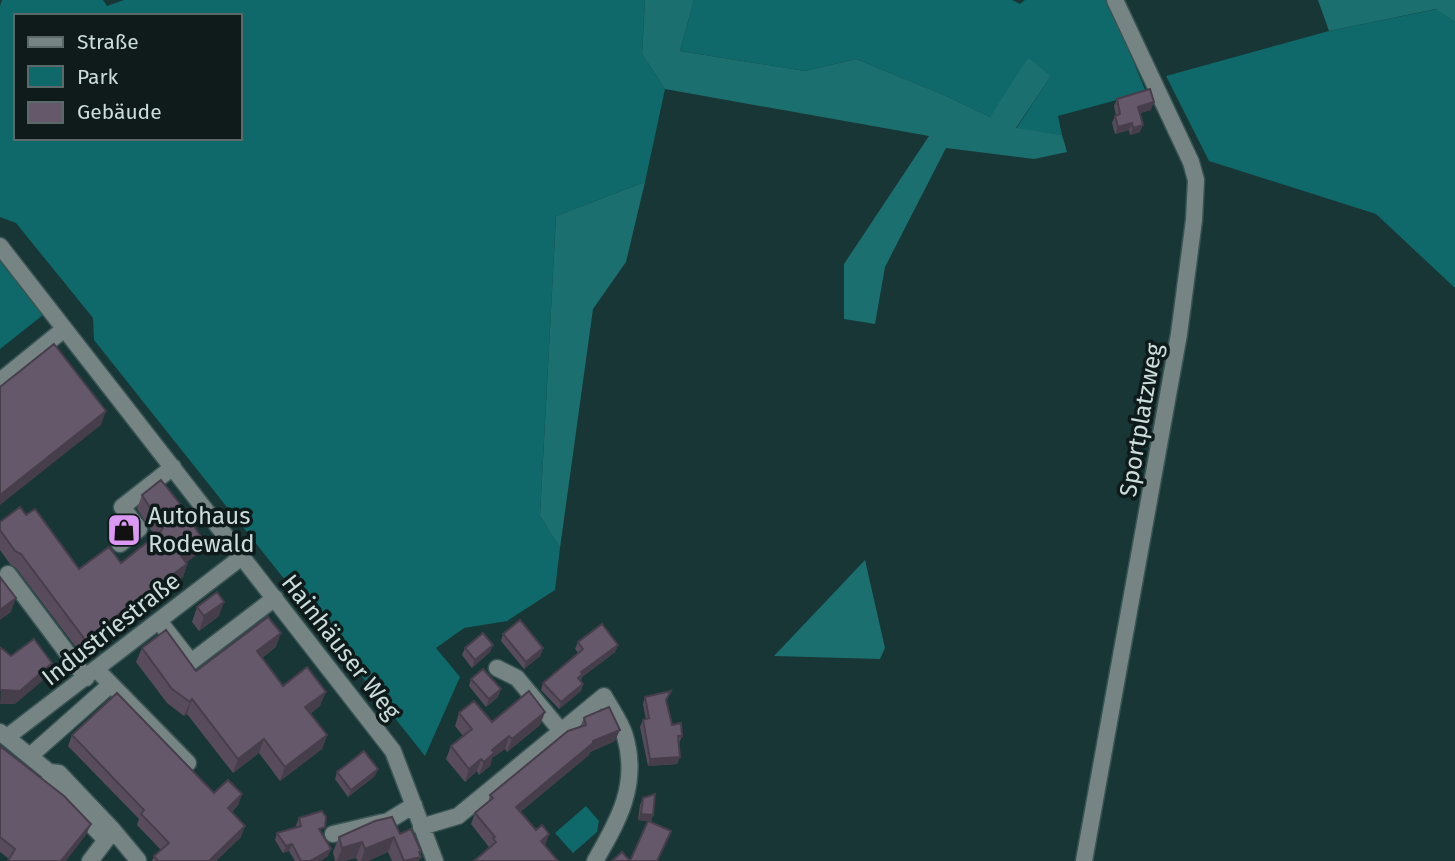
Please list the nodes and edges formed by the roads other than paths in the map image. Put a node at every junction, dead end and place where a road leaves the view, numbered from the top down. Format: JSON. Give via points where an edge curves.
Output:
{"nodes":[{"id":1,"x":1115,"y":0,"type":"edge"},
{"id":2,"x":0,"y":246,"type":"edge"},
{"id":3,"x":63,"y":330,"type":"junction"},
{"id":4,"x":0,"y":381,"type":"edge"},
{"id":5,"x":173,"y":467,"type":"junction"},
{"id":6,"x":120,"y":544,"type":"dead end"},
{"id":7,"x":243,"y":556,"type":"junction"},
{"id":8,"x":8,"y":575,"type":"dead end"},
{"id":9,"x":275,"y":598,"type":"junction"},
{"id":10,"x":159,"y":621,"type":"junction"},
{"id":11,"x":497,"y":668,"type":"dead end"},
{"id":12,"x":91,"y":674,"type":"junction"},
{"id":13,"x":110,"y":685,"type":"junction"},
{"id":14,"x":561,"y":731,"type":"junction"},
{"id":15,"x":3,"y":734,"type":"edge"},
{"id":16,"x":31,"y":755,"type":"junction"},
{"id":17,"x":188,"y":763,"type":"edge"},
{"id":18,"x":50,"y":772,"type":"junction"},
{"id":19,"x":414,"y":805,"type":"junction"},
{"id":20,"x":421,"y":827,"type":"junction"},
{"id":21,"x":334,"y":834,"type":"dead end"},
{"id":22,"x":138,"y":860,"type":"edge"},
{"id":23,"x":90,"y":861,"type":"edge"},
{"id":24,"x":435,"y":861,"type":"edge"},
{"id":25,"x":595,"y":861,"type":"edge"},
{"id":26,"x":1084,"y":861,"type":"edge"}],
"edges":[{"from":1,"to":26,"type":"street","name":"Sportplatzweg","via":[[1196,180],[1179,334]]},
{"from":2,"to":3,"type":"street","name":"Hainhäuser Weg"},
{"from":3,"to":4,"type":"street"},
{"from":3,"to":5,"type":"street","name":"Hainhäuser Weg"},
{"from":5,"to":6,"type":"street","via":[[122,507],[139,529]]},
{"from":5,"to":7,"type":"street","name":"Hainhäuser Weg"},
{"from":7,"to":9,"type":"street","name":"Hainhäuser Weg"},
{"from":7,"to":10,"type":"street","name":"Industriestraße"},
{"from":8,"to":12,"type":"street"},
{"from":9,"to":10,"type":"street","via":[[191,662]]},
{"from":9,"to":19,"type":"street","name":"Hainhäuser Weg","via":[[393,751]]},
{"from":10,"to":12,"type":"street","name":"Industriestraße"},
{"from":11,"to":14,"type":"street","via":[[517,678]]},
{"from":12,"to":13,"type":"street"},
{"from":12,"to":15,"type":"street","name":"Industriestraße"},
{"from":13,"to":16,"type":"street"},
{"from":13,"to":17,"type":"street"},
{"from":14,"to":20,"type":"street","via":[[458,816]]},
{"from":14,"to":25,"type":"street","via":[[604,696],[624,733],[631,767],[628,786],[614,829]]},
{"from":15,"to":16,"type":"street","name":"Industriestraße"},
{"from":16,"to":18,"type":"street","name":"Industriestraße"},
{"from":18,"to":22,"type":"street","name":"Industriestraße","via":[[59,774]]},
{"from":18,"to":23,"type":"street","via":[[52,784],[106,840]]},
{"from":19,"to":20,"type":"street","name":"Hainhäuser Weg"},
{"from":19,"to":21,"type":"street","via":[[388,821]]},
{"from":20,"to":24,"type":"street","name":"Hainhäuser Weg"}]}
